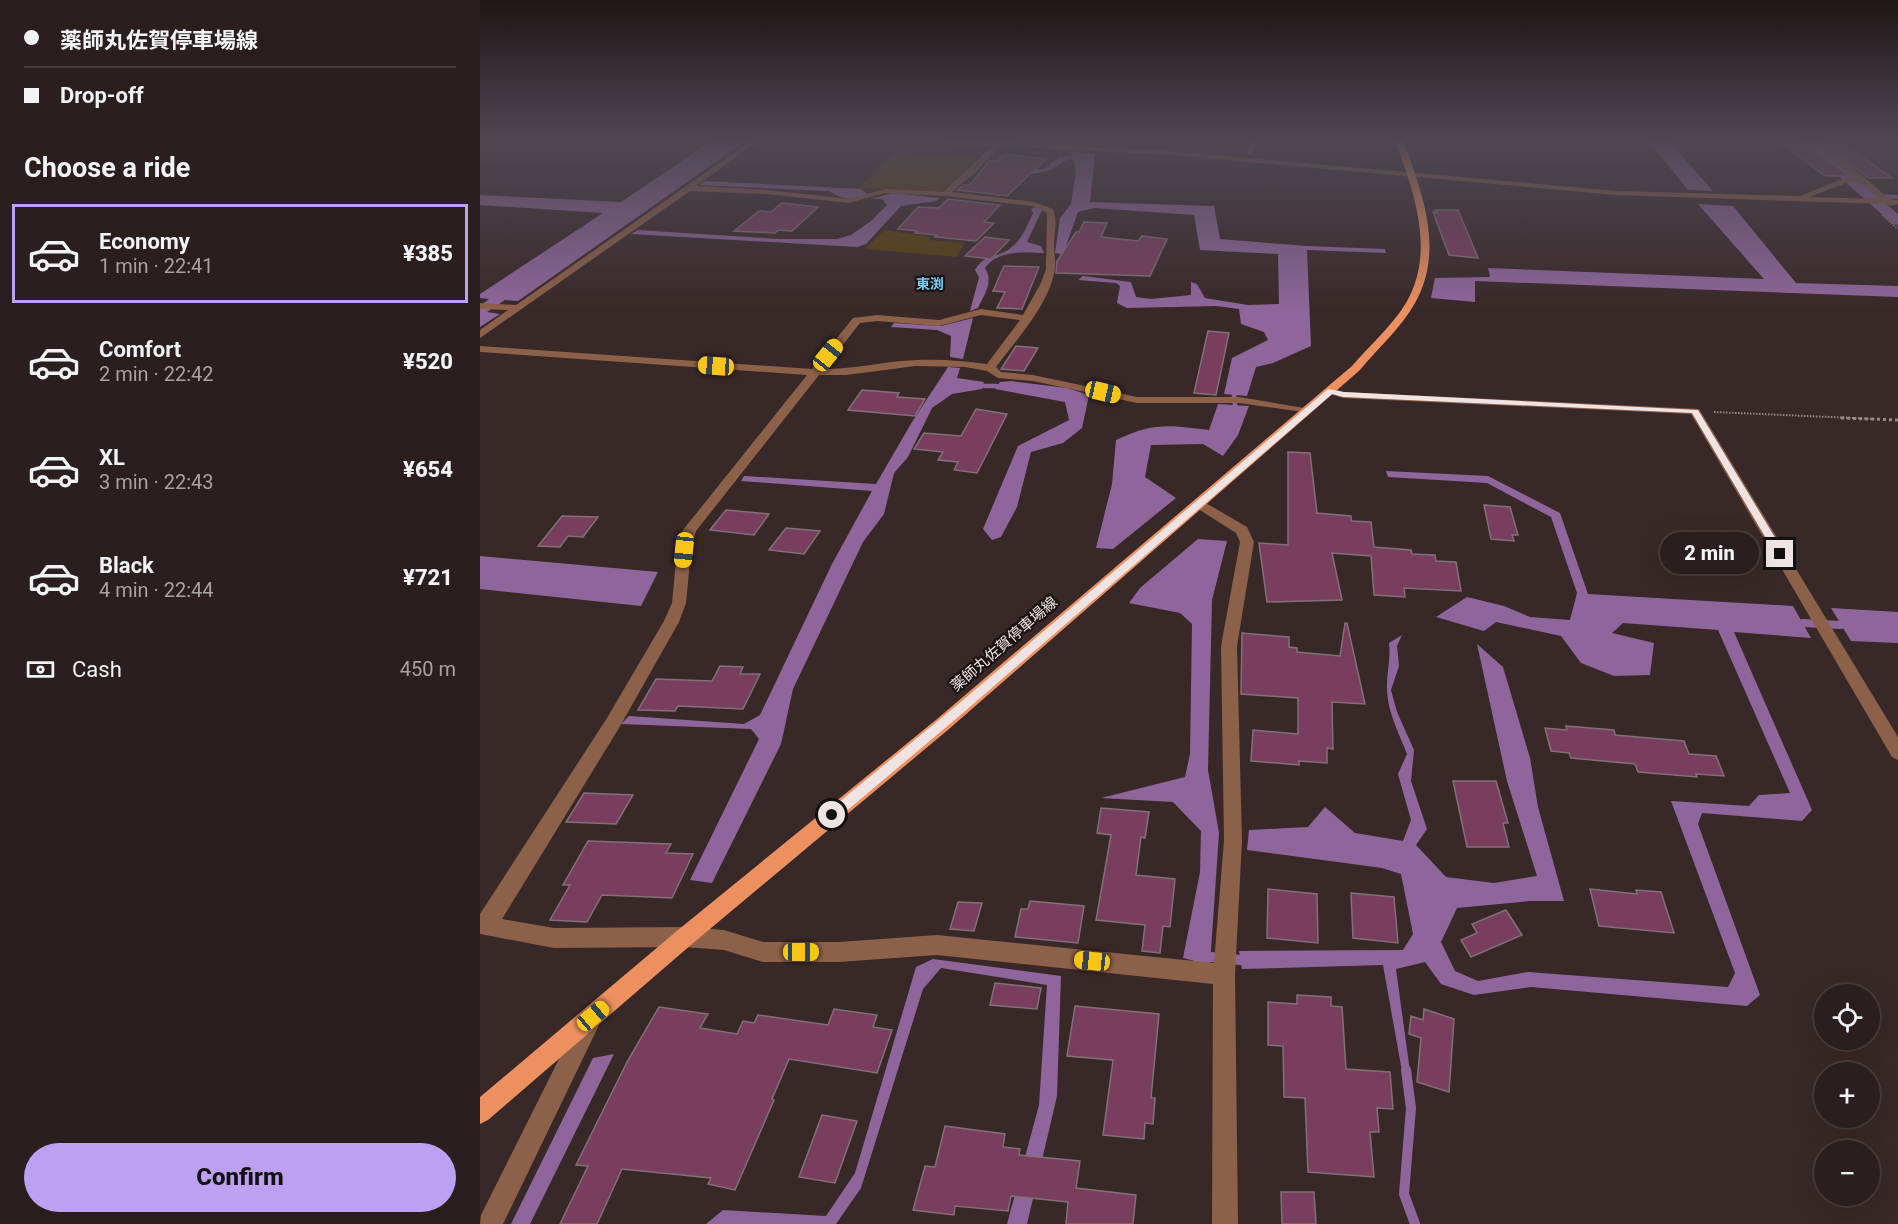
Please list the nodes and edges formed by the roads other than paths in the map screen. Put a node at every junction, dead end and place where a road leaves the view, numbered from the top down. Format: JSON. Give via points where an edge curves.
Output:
{"nodes":[{"id":1,"x":673,"y":197,"type":"edge"},
{"id":2,"x":814,"y":197,"type":"edge"},
{"id":3,"x":865,"y":197,"type":"edge"},
{"id":4,"x":973,"y":197,"type":"edge"},
{"id":5,"x":1417,"y":197,"type":"edge"},
{"id":6,"x":1716,"y":197,"type":"edge"},
{"id":7,"x":1795,"y":197,"type":"edge"},
{"id":8,"x":1884,"y":198,"type":"junction"},
{"id":9,"x":1786,"y":200,"type":"junction"},
{"id":10,"x":1898,"y":202,"type":"edge"},
{"id":11,"x":1898,"y":210,"type":"edge"},
{"id":12,"x":480,"y":306,"type":"edge"},
{"id":13,"x":517,"y":308,"type":"junction"},
{"id":14,"x":1026,"y":318,"type":"junction"},
{"id":15,"x":480,"y":335,"type":"edge"},
{"id":16,"x":480,"y":349,"type":"edge"},
{"id":17,"x":990,"y":368,"type":"junction"},
{"id":18,"x":814,"y":372,"type":"junction"},
{"id":19,"x":1331,"y":391,"type":"junction"},
{"id":20,"x":1306,"y":411,"type":"junction"},
{"id":21,"x":1199,"y":505,"type":"junction"},
{"id":22,"x":1898,"y":752,"type":"edge"},
{"id":23,"x":483,"y":924,"type":"edge"},
{"id":24,"x":684,"y":937,"type":"junction"},
{"id":25,"x":1224,"y":975,"type":"junction"},
{"id":26,"x":593,"y":1016,"type":"junction"},
{"id":27,"x":480,"y":1112,"type":"edge"},
{"id":28,"x":490,"y":1224,"type":"edge"},
{"id":29,"x":1225,"y":1224,"type":"edge"}],
"edges":[{"from":1,"to":13,"type":"street"},
{"from":2,"to":3,"type":"street","via":[[849,201]]},
{"from":4,"to":14,"type":"street","via":[[1034,204],[1050,211],[1053,220],[1046,282]]},
{"from":5,"to":19,"type":"main road","name":"薬師丸佐賀停車場線","via":[[1426,234],[1427,262],[1411,303],[1356,368]]},
{"from":6,"to":9,"type":"street"},
{"from":7,"to":9,"type":"street"},
{"from":8,"to":9,"type":"street"},
{"from":8,"to":10,"type":"street"},
{"from":8,"to":11,"type":"street"},
{"from":12,"to":13,"type":"street"},
{"from":13,"to":15,"type":"street"},
{"from":14,"to":17,"type":"street"},
{"from":14,"to":18,"type":"street","via":[[981,312],[939,323],[857,320]]},
{"from":16,"to":18,"type":"street"},
{"from":17,"to":18,"type":"street","via":[[916,363]]},
{"from":17,"to":20,"type":"street","via":[[998,375],[1033,378],[1137,400],[1234,400]]},
{"from":18,"to":23,"type":"street","via":[[690,530],[679,603],[671,622],[613,723]]},
{"from":19,"to":20,"type":"main road","name":"薬師丸佐賀停車場線"},
{"from":19,"to":22,"type":"street","via":[[1695,411]]},
{"from":20,"to":21,"type":"main road","name":"薬師丸佐賀停車場線"},
{"from":21,"to":24,"type":"main road","name":"薬師丸佐賀停車場線","via":[[943,724]]},
{"from":21,"to":25,"type":"street","via":[[1242,530],[1247,542],[1229,646],[1233,841]]},
{"from":23,"to":24,"type":"street","via":[[554,938]]},
{"from":24,"to":25,"type":"street","via":[[724,940],[763,952],[839,952],[937,945]]},
{"from":24,"to":26,"type":"main road","name":"薬師丸佐賀停車場線"},
{"from":25,"to":29,"type":"street"},
{"from":26,"to":27,"type":"main road","name":"薬師丸佐賀停車場線"},
{"from":26,"to":28,"type":"street"}]}
